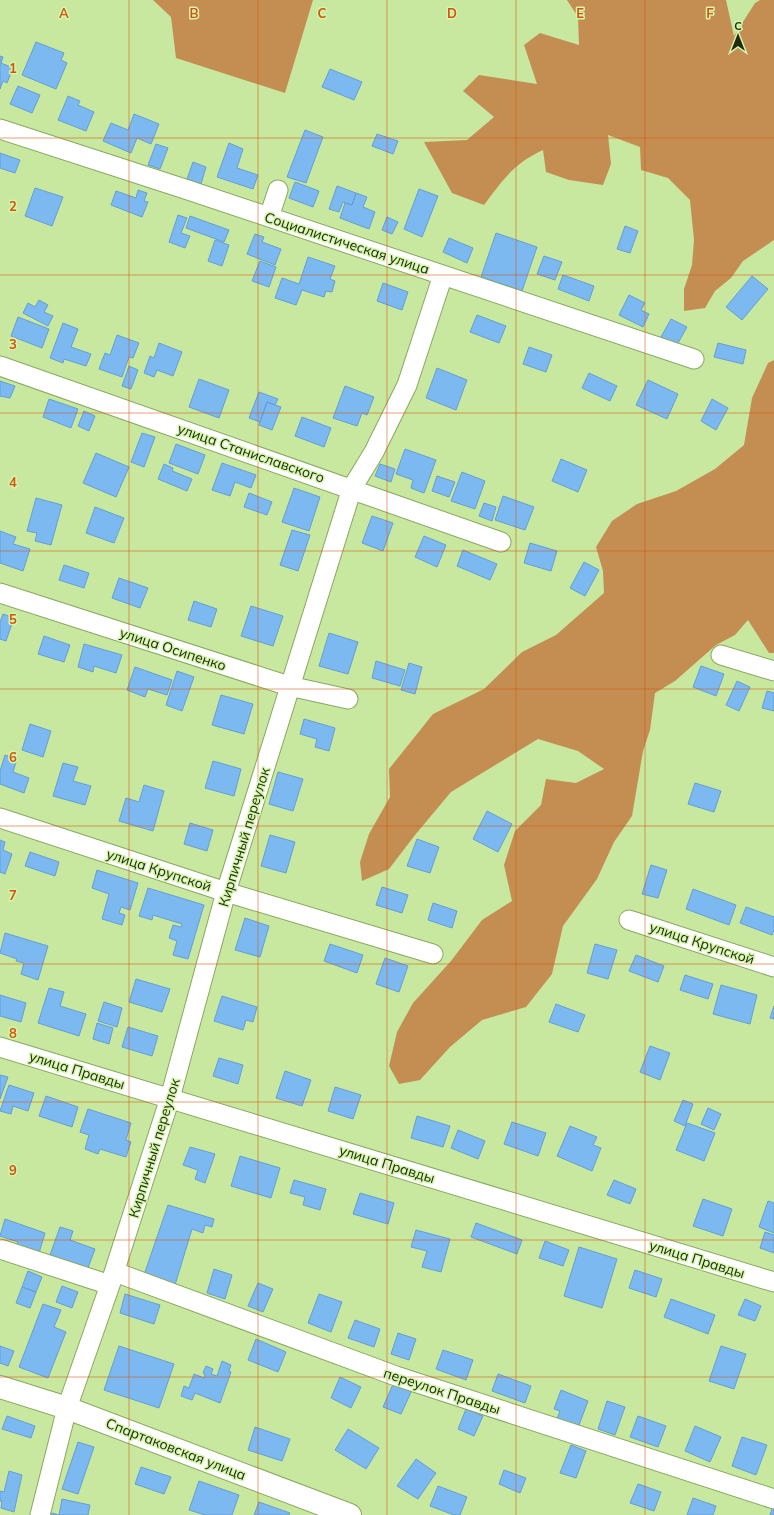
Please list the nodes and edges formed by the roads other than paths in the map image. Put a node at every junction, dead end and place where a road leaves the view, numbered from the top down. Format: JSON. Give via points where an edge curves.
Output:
{"nodes":[{"id":1,"x":0,"y":129,"type":"edge"},
{"id":2,"x":278,"y":190,"type":"dead end"},
{"id":3,"x":269,"y":217,"type":"junction"},
{"id":4,"x":443,"y":275,"type":"junction"},
{"id":5,"x":694,"y":359,"type":"dead end"},
{"id":6,"x":0,"y":366,"type":"edge"},
{"id":7,"x":352,"y":488,"type":"junction"},
{"id":8,"x":501,"y":542,"type":"dead end"},
{"id":9,"x":0,"y":593,"type":"edge"},
{"id":10,"x":721,"y":655,"type":"dead end"},
{"id":11,"x":774,"y":671,"type":"edge"},
{"id":12,"x":289,"y":686,"type":"junction"},
{"id":13,"x":348,"y":699,"type":"dead end"},
{"id":14,"x":0,"y":818,"type":"edge"},
{"id":15,"x":226,"y":892,"type":"junction"},
{"id":16,"x":630,"y":920,"type":"dead end"},
{"id":17,"x":433,"y":954,"type":"dead end"},
{"id":18,"x":774,"y":967,"type":"edge"},
{"id":19,"x":0,"y":1046,"type":"edge"},
{"id":20,"x":170,"y":1098,"type":"junction"},
{"id":21,"x":0,"y":1249,"type":"edge"},
{"id":22,"x":112,"y":1278,"type":"junction"},
{"id":23,"x":774,"y":1282,"type":"edge"},
{"id":24,"x":0,"y":1387,"type":"edge"},
{"id":25,"x":67,"y":1408,"type":"junction"},
{"id":26,"x":774,"y":1499,"type":"edge"},
{"id":27,"x":40,"y":1515,"type":"edge"},
{"id":28,"x":350,"y":1515,"type":"edge"}],
"edges":[{"from":1,"to":3,"type":"street","name":"Социалистическая улица"},
{"from":2,"to":3,"type":"street"},
{"from":3,"to":4,"type":"street","name":"Социалистическая улица"},
{"from":4,"to":5,"type":"street","name":"Социалистическая улица"},
{"from":4,"to":7,"type":"street","name":"Кирпичный переулок","via":[[407,385],[374,452]]},
{"from":6,"to":7,"type":"street","name":"улица Станиславского"},
{"from":7,"to":8,"type":"street","name":"улица Станиславского"},
{"from":7,"to":12,"type":"street","name":"Кирпичный переулок"},
{"from":9,"to":12,"type":"street","name":"улица Осипенко"},
{"from":10,"to":11,"type":"street"},
{"from":12,"to":13,"type":"street","name":"улица Осипенко"},
{"from":12,"to":15,"type":"street","name":"Кирпичный переулок"},
{"from":14,"to":15,"type":"street","name":"улица Крупской"},
{"from":15,"to":17,"type":"street","name":"улица Крупской"},
{"from":15,"to":20,"type":"street","name":"Кирпичный переулок"},
{"from":16,"to":18,"type":"street","name":"улица Крупской"},
{"from":19,"to":20,"type":"street","name":"улица Правды"},
{"from":20,"to":22,"type":"street","name":"Кирпичный переулок"},
{"from":20,"to":23,"type":"street","name":"улица Правды"},
{"from":21,"to":22,"type":"street","name":"переулок Правды"},
{"from":22,"to":25,"type":"street","name":"Кирпичный переулок"},
{"from":22,"to":26,"type":"street","name":"переулок Правды","via":[[396,1376]]},
{"from":24,"to":25,"type":"street","name":"Спартаковская улица"},
{"from":25,"to":27,"type":"street","name":"Кирпичный переулок"},
{"from":25,"to":28,"type":"street","name":"Спартаковская улица"}]}
